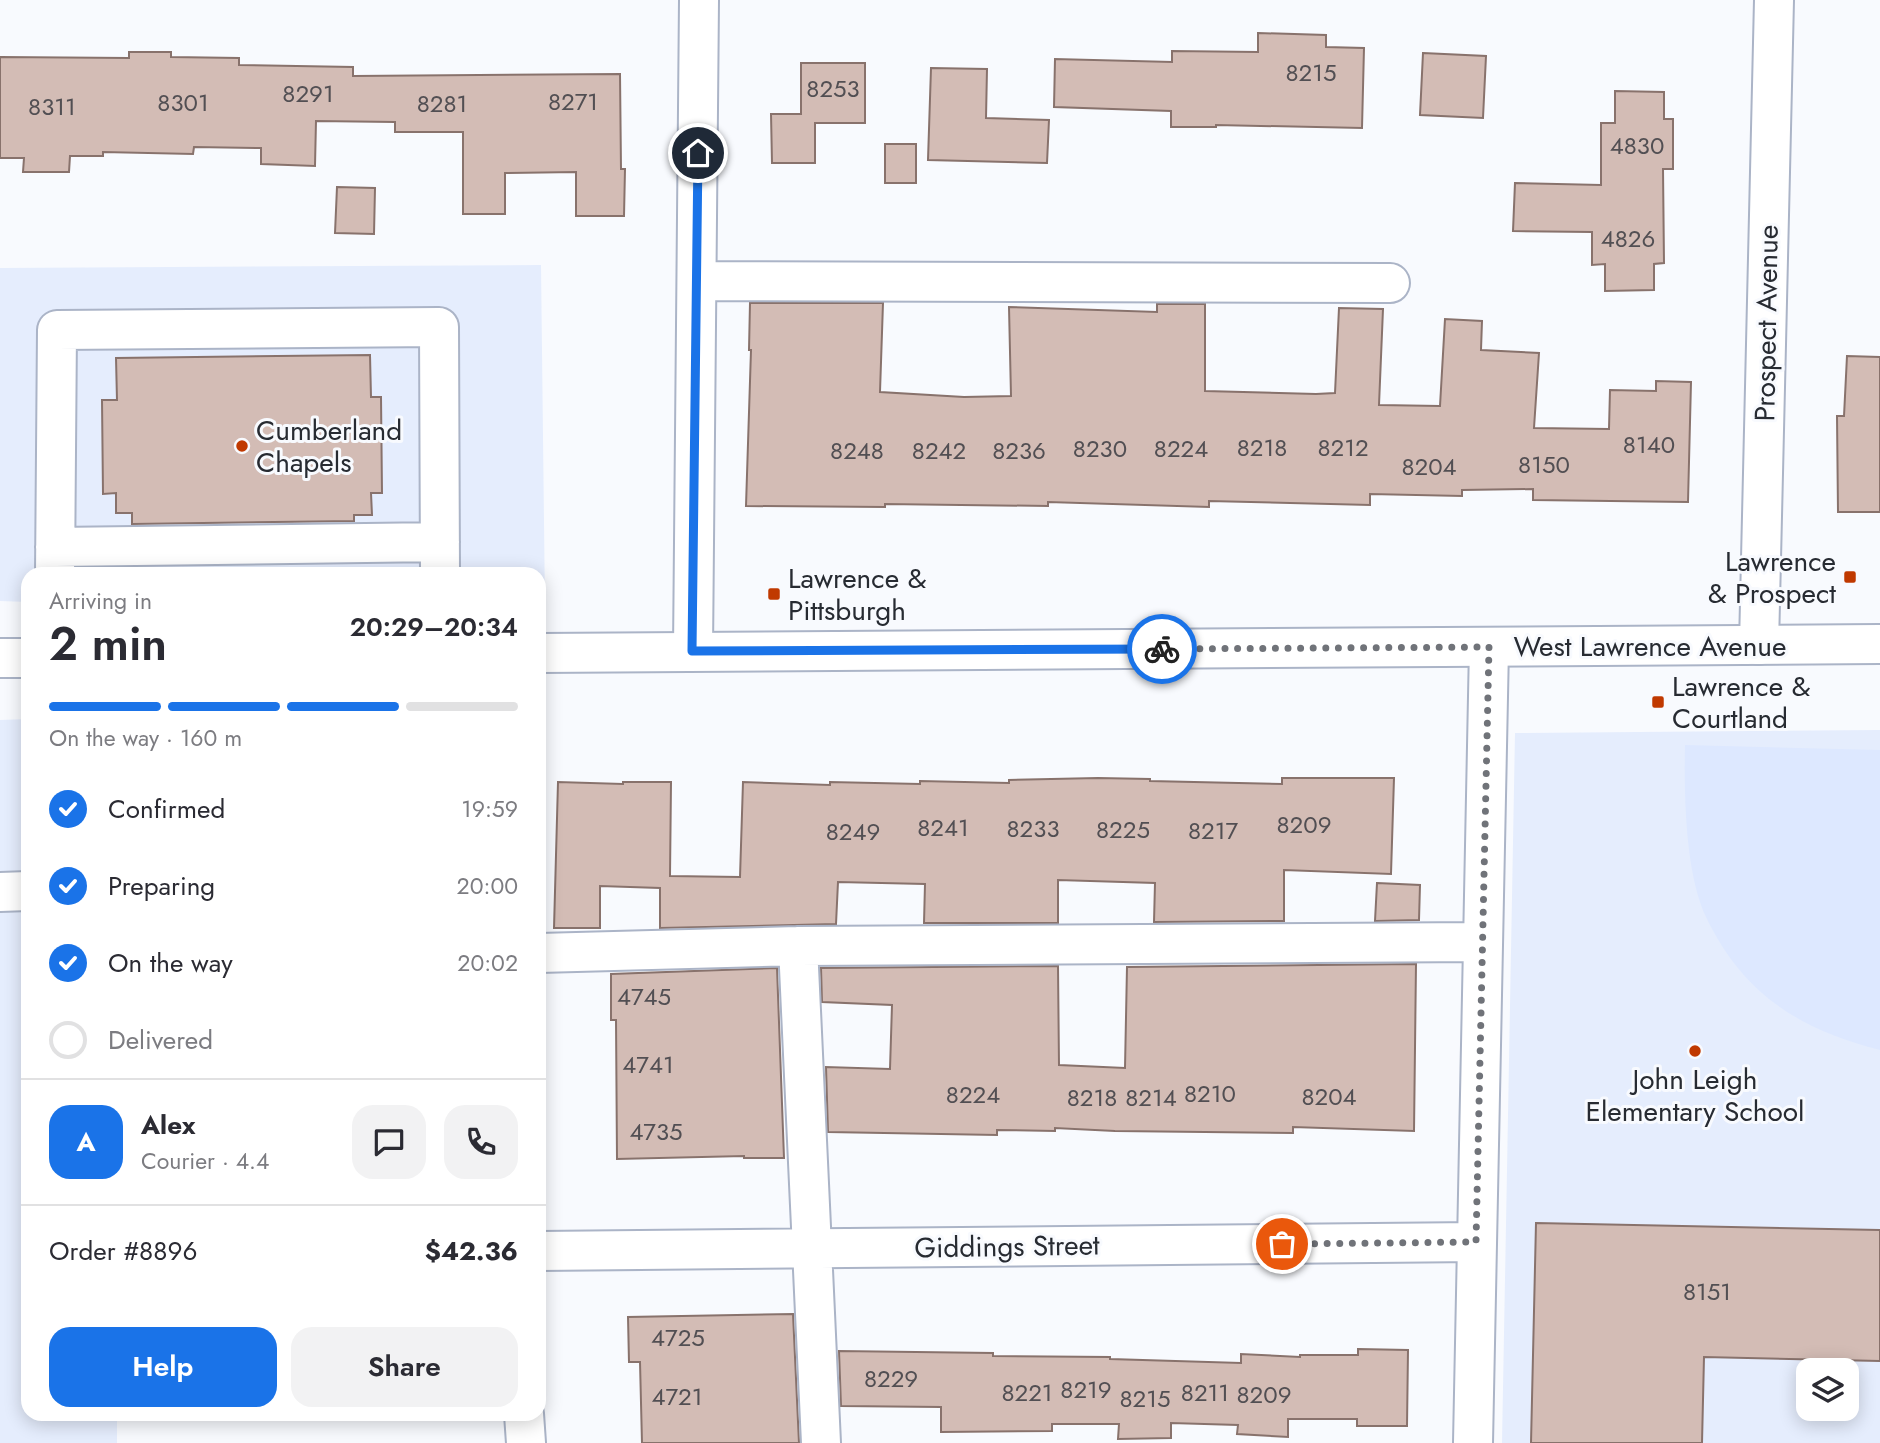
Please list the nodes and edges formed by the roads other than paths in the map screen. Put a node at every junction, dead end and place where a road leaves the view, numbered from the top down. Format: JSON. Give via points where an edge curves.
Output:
{"nodes":[{"id":1,"x":699,"y":0,"type":"edge"},
{"id":2,"x":1773,"y":0,"type":"edge"},
{"id":3,"x":696,"y":281,"type":"junction"},
{"id":4,"x":1390,"y":284,"type":"dead end"},
{"id":5,"x":440,"y":558,"type":"edge"},
{"id":6,"x":55,"y":560,"type":"edge"},
{"id":7,"x":1880,"y":644,"type":"edge"},
{"id":8,"x":1759,"y":645,"type":"junction"},
{"id":9,"x":1489,"y":647,"type":"junction"},
{"id":10,"x":692,"y":651,"type":"junction"},
{"id":11,"x":546,"y":653,"type":"edge"},
{"id":12,"x":0,"y":658,"type":"edge"},
{"id":13,"x":21,"y":658,"type":"edge"},
{"id":14,"x":21,"y":891,"type":"edge"},
{"id":15,"x":0,"y":892,"type":"edge"},
{"id":16,"x":1482,"y":942,"type":"junction"},
{"id":17,"x":798,"y":946,"type":"junction"},
{"id":18,"x":546,"y":953,"type":"edge"},
{"id":19,"x":1476,"y":1242,"type":"junction"},
{"id":20,"x":812,"y":1248,"type":"junction"},
{"id":21,"x":546,"y":1251,"type":"edge"},
{"id":22,"x":524,"y":1421,"type":"edge"},
{"id":23,"x":526,"y":1443,"type":"edge"},
{"id":24,"x":821,"y":1443,"type":"edge"},
{"id":25,"x":1473,"y":1443,"type":"edge"}],
"edges":[{"from":1,"to":3,"type":"street"},
{"from":2,"to":8,"type":"street","name":"Prospect Avenue"},
{"from":3,"to":4,"type":"street"},
{"from":3,"to":10,"type":"street"},
{"from":5,"to":6,"type":"street"},
{"from":5,"to":6,"type":"street","via":[[439,327],[57,330]]},
{"from":7,"to":8,"type":"street","name":"West Lawrence Avenue"},
{"from":8,"to":9,"type":"street","name":"West Lawrence Avenue"},
{"from":9,"to":10,"type":"street","name":"West Lawrence Avenue"},
{"from":9,"to":16,"type":"street"},
{"from":10,"to":11,"type":"street","name":"West Lawrence Avenue"},
{"from":12,"to":13,"type":"street"},
{"from":14,"to":15,"type":"street"},
{"from":16,"to":17,"type":"street"},
{"from":16,"to":19,"type":"street"},
{"from":17,"to":18,"type":"street"},
{"from":17,"to":20,"type":"street"},
{"from":19,"to":20,"type":"street","name":"Giddings Street"},
{"from":19,"to":25,"type":"street"},
{"from":20,"to":21,"type":"street","name":"Giddings Street"},
{"from":20,"to":24,"type":"street"},
{"from":22,"to":23,"type":"street"}]}
